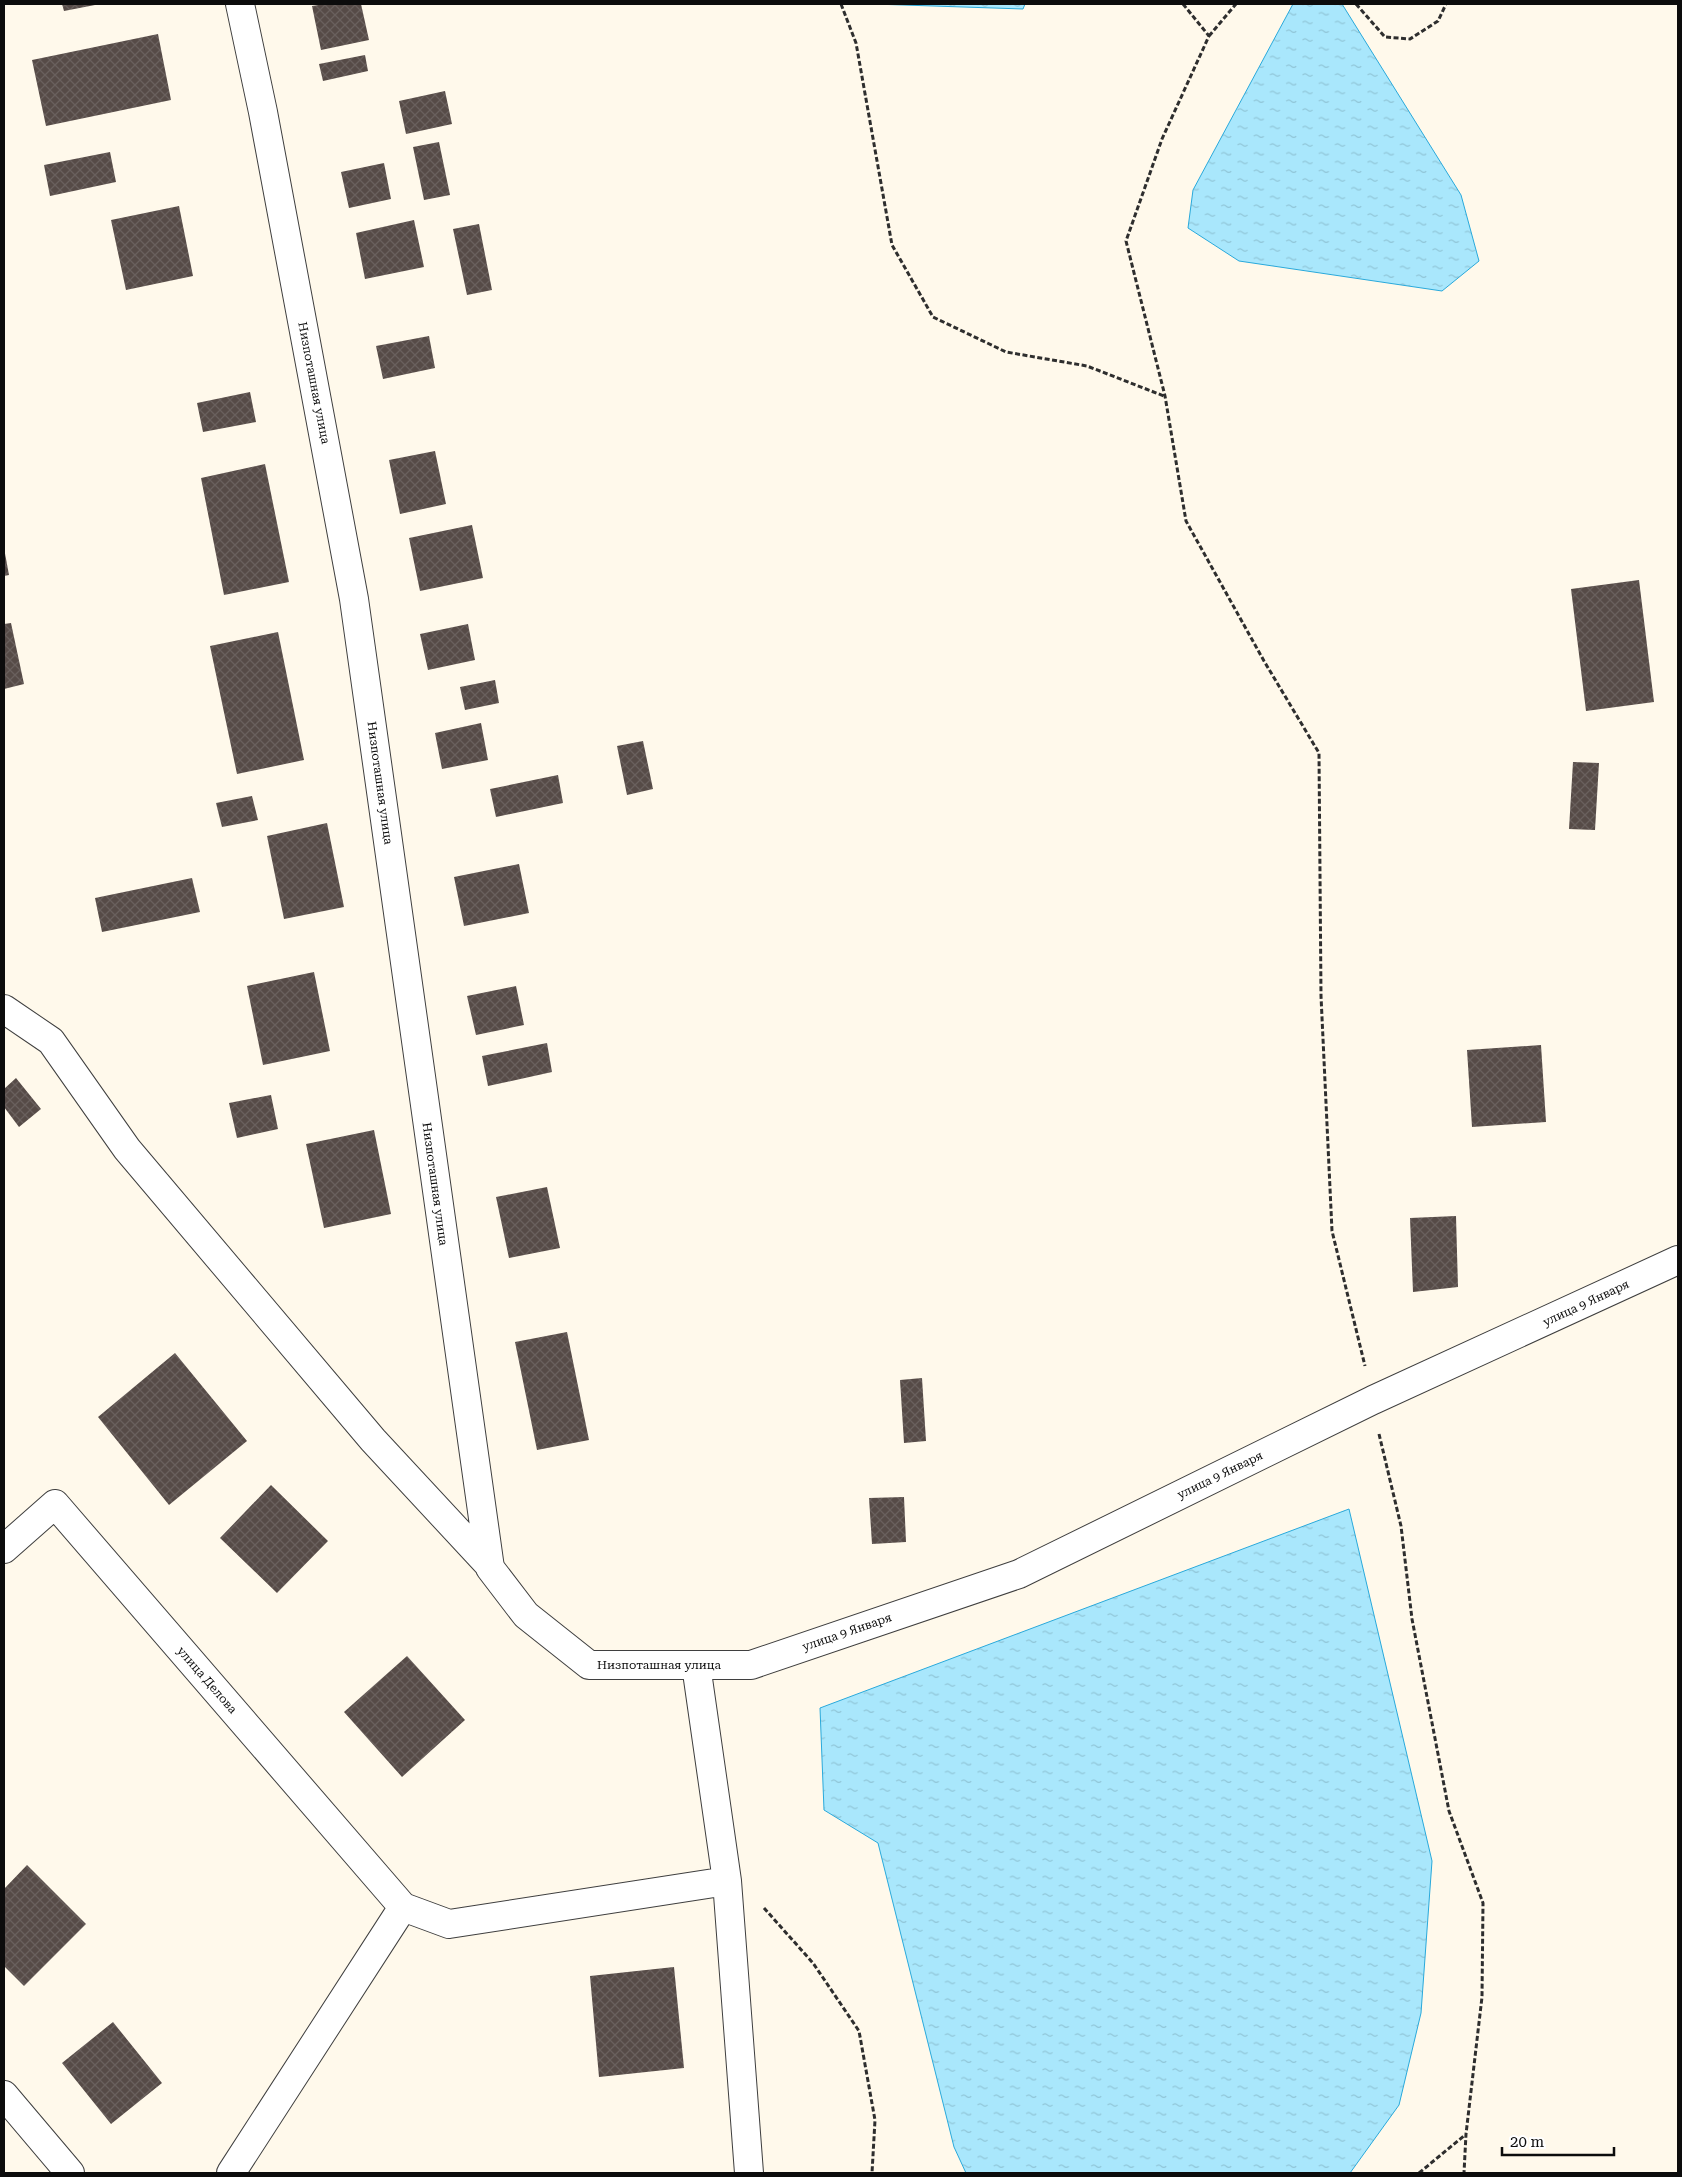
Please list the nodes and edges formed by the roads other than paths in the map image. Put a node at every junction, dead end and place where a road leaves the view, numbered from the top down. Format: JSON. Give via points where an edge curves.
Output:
{"nodes":[{"id":1,"x":240,"y":4,"type":"edge"},
{"id":2,"x":4,"y":1009,"type":"edge"},
{"id":3,"x":1678,"y":1260,"type":"edge"},
{"id":4,"x":4,"y":1549,"type":"edge"},
{"id":5,"x":490,"y":1566,"type":"junction"},
{"id":6,"x":696,"y":1665,"type":"junction"},
{"id":7,"x":751,"y":1665,"type":"joint"},
{"id":8,"x":728,"y":1881,"type":"junction"},
{"id":9,"x":403,"y":1907,"type":"junction"},
{"id":10,"x":4,"y":2096,"type":"edge"},
{"id":11,"x":70,"y":2173,"type":"edge"},
{"id":12,"x":231,"y":2173,"type":"edge"},
{"id":13,"x":749,"y":2173,"type":"edge"}],
"edges":[{"from":1,"to":5,"type":"street","name":"Низпоташная улица","via":[[354,599]]},
{"from":2,"to":5,"type":"street","name":"Низпоташная улица","via":[[51,1041],[133,1157],[373,1440]]},
{"from":3,"to":7,"type":"street","name":"улица 9 Января","via":[[1373,1400],[1019,1574]]},
{"from":4,"to":9,"type":"street","name":"улица Делова","via":[[55,1504]]},
{"from":5,"to":6,"type":"street","name":"Низпоташная улица","via":[[526,1616],[589,1666]]},
{"from":6,"to":7,"type":"street","name":"Низпоташная улица"},
{"from":6,"to":8,"type":"street"},
{"from":8,"to":9,"type":"street","via":[[449,1924]]},
{"from":8,"to":13,"type":"street"},
{"from":9,"to":12,"type":"street"},
{"from":10,"to":11,"type":"street"}]}
